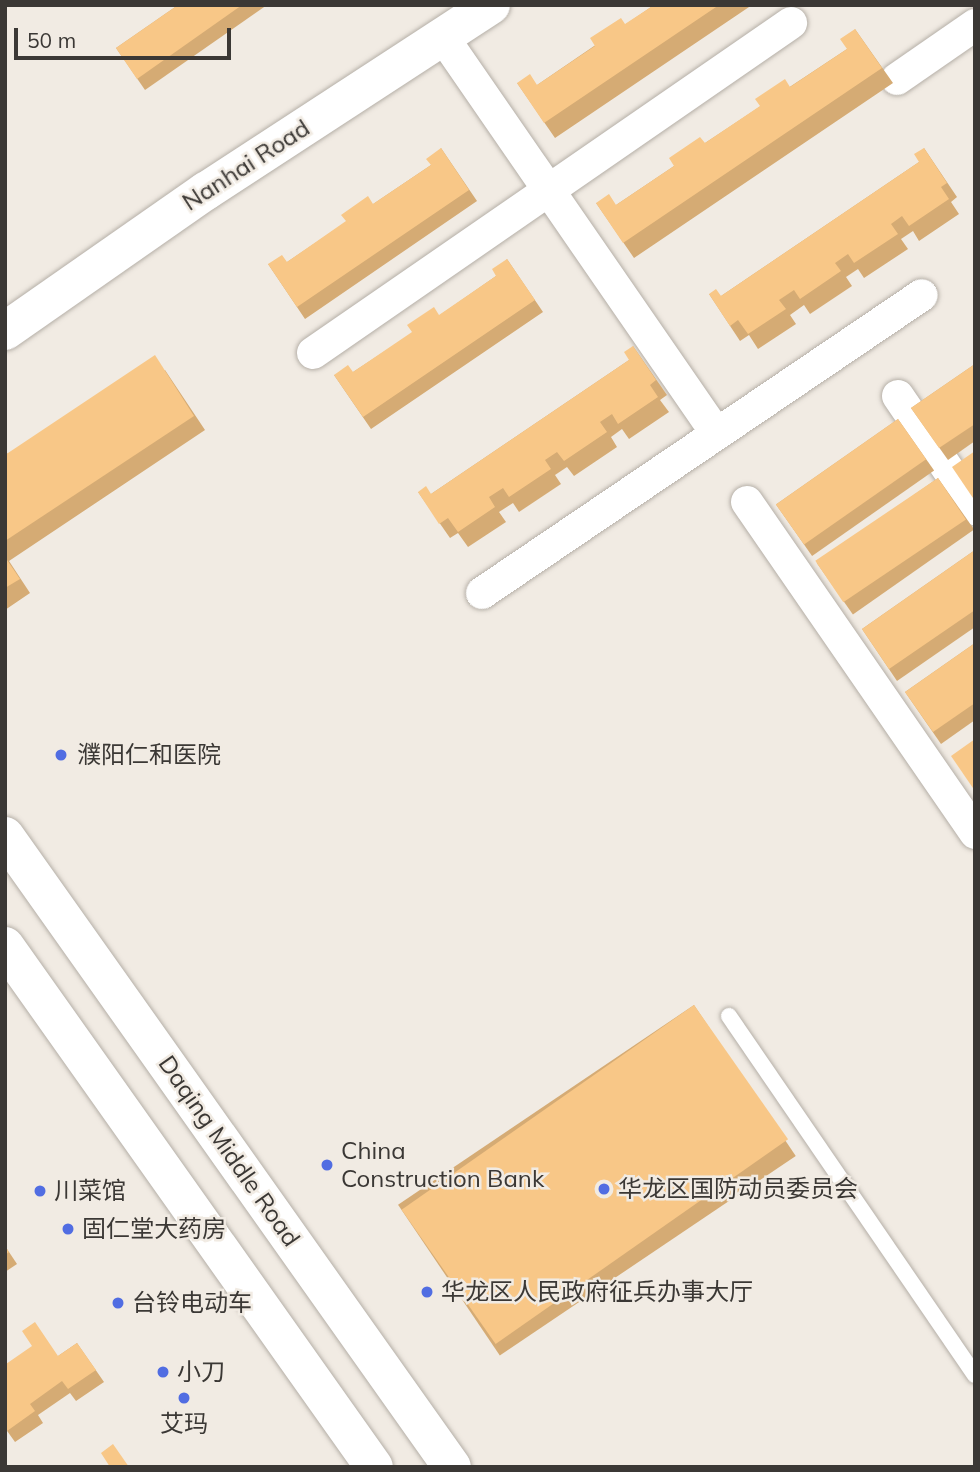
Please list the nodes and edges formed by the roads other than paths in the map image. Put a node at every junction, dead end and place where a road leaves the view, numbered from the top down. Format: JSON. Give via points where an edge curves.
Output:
{"nodes":[{"id":1,"x":491,"y":5,"type":"edge"},
{"id":2,"x":791,"y":23,"type":"dead end"},
{"id":3,"x":975,"y":25,"type":"edge"},
{"id":4,"x":443,"y":37,"type":"junction"},
{"id":5,"x":897,"y":79,"type":"dead end"},
{"id":6,"x":550,"y":191,"type":"junction"},
{"id":7,"x":922,"y":295,"type":"dead end"},
{"id":8,"x":5,"y":331,"type":"edge"},
{"id":9,"x":313,"y":353,"type":"dead end"},
{"id":10,"x":898,"y":396,"type":"dead end"},
{"id":11,"x":717,"y":434,"type":"junction"},
{"id":12,"x":747,"y":502,"type":"dead end"},
{"id":13,"x":975,"y":509,"type":"edge"},
{"id":14,"x":482,"y":593,"type":"dead end"},
{"id":15,"x":975,"y":833,"type":"edge"},
{"id":16,"x":5,"y":836,"type":"edge"},
{"id":17,"x":11,"y":966,"type":"edge"},
{"id":18,"x":729,"y":1016,"type":"dead end"},
{"id":19,"x":975,"y":1374,"type":"edge"},
{"id":20,"x":374,"y":1467,"type":"edge"},
{"id":21,"x":452,"y":1467,"type":"edge"}],
"edges":[{"from":1,"to":4,"type":"main road","name":"Nanhai Road"},
{"from":2,"to":6,"type":"street"},
{"from":3,"to":5,"type":"street"},
{"from":4,"to":6,"type":"street"},
{"from":4,"to":8,"type":"main road","name":"Nanhai Road","via":[[206,191]]},
{"from":6,"to":9,"type":"street"},
{"from":6,"to":11,"type":"street"},
{"from":7,"to":11,"type":"street"},
{"from":10,"to":13,"type":"street"},
{"from":11,"to":14,"type":"street"},
{"from":12,"to":15,"type":"street"},
{"from":16,"to":21,"type":"main road","name":"Daqing Middle Road"},
{"from":17,"to":20,"type":"main road"},
{"from":18,"to":19,"type":"lane"}]}
